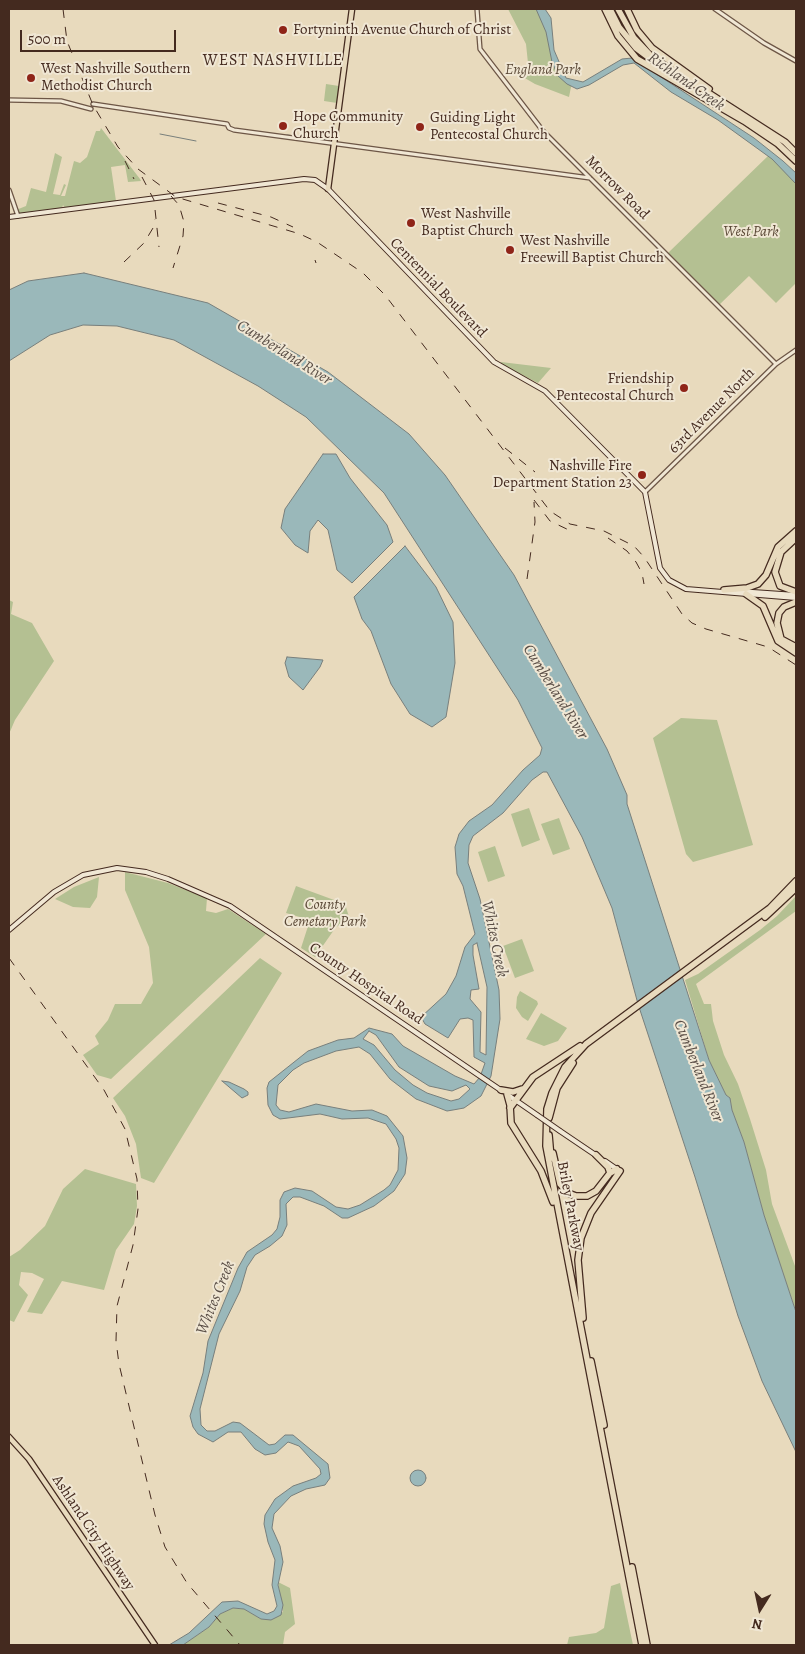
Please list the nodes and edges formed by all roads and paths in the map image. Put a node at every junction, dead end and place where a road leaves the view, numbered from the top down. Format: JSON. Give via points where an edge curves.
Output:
{"nodes":[{"id":1,"x":352,"y":9,"type":"edge"},
{"id":2,"x":477,"y":9,"type":"edge"},
{"id":3,"x":605,"y":9,"type":"edge"},
{"id":4,"x":611,"y":9,"type":"edge"},
{"id":5,"x":618,"y":9,"type":"edge"},
{"id":6,"x":627,"y":9,"type":"edge"},
{"id":7,"x":715,"y":9,"type":"edge"},
{"id":8,"x":796,"y":61,"type":"edge"},
{"id":9,"x":703,"y":96,"type":"junction"},
{"id":10,"x":9,"y":100,"type":"edge"},
{"id":11,"x":93,"y":104,"type":"dead end"},
{"id":12,"x":91,"y":109,"type":"dead end"},
{"id":13,"x":744,"y":115,"type":"junction"},
{"id":14,"x":334,"y":144,"type":"junction"},
{"id":15,"x":796,"y":153,"type":"edge"},
{"id":16,"x":796,"y":161,"type":"edge"},
{"id":17,"x":590,"y":178,"type":"junction"},
{"id":18,"x":328,"y":189,"type":"junction"},
{"id":19,"x":9,"y":190,"type":"edge"},
{"id":20,"x":18,"y":216,"type":"junction"},
{"id":21,"x":9,"y":218,"type":"edge"},
{"id":22,"x":796,"y":350,"type":"edge"},
{"id":23,"x":776,"y":364,"type":"junction"},
{"id":24,"x":645,"y":492,"type":"junction"},
{"id":25,"x":796,"y":531,"type":"edge"},
{"id":26,"x":796,"y":538,"type":"edge"},
{"id":27,"x":701,"y":590,"type":"junction"},
{"id":28,"x":724,"y":590,"type":"junction"},
{"id":29,"x":746,"y":594,"type":"junction"},
{"id":30,"x":796,"y":597,"type":"edge"},
{"id":31,"x":796,"y":647,"type":"edge"},
{"id":32,"x":796,"y":653,"type":"edge"},
{"id":33,"x":796,"y":881,"type":"edge"},
{"id":34,"x":796,"y":888,"type":"edge"},
{"id":35,"x":9,"y":930,"type":"edge"},
{"id":36,"x":692,"y":969,"type":"junction"},
{"id":37,"x":609,"y":1029,"type":"junction"},
{"id":38,"x":597,"y":1036,"type":"junction"},
{"id":39,"x":522,"y":1089,"type":"junction"},
{"id":40,"x":504,"y":1092,"type":"junction"},
{"id":41,"x":515,"y":1100,"type":"junction"},
{"id":42,"x":510,"y":1109,"type":"junction"},
{"id":43,"x":549,"y":1137,"type":"junction"},
{"id":44,"x":596,"y":1155,"type":"junction"},
{"id":45,"x":619,"y":1170,"type":"junction"},
{"id":46,"x":610,"y":1173,"type":"junction"},
{"id":47,"x":561,"y":1228,"type":"junction"},
{"id":48,"x":583,"y":1318,"type":"junction"},
{"id":49,"x":9,"y":1437,"type":"edge"},
{"id":50,"x":155,"y":1645,"type":"edge"},
{"id":51,"x":642,"y":1645,"type":"edge"},
{"id":52,"x":647,"y":1645,"type":"edge"}],
"edges":[{"from":1,"to":14,"type":"main road"},
{"from":2,"to":17,"type":"street","name":"Morrow Road","via":[[479,44],[483,54],[544,131]]},
{"from":3,"to":9,"type":"highway","via":[[628,51],[643,63]]},
{"from":4,"to":9,"type":"highway","via":[[620,28],[648,58]]},
{"from":5,"to":13,"type":"highway","via":[[634,38],[652,56]]},
{"from":6,"to":13,"type":"highway","via":[[637,30],[652,48]]},
{"from":7,"to":8,"type":"street"},
{"from":9,"to":16,"type":"highway","via":[[778,144]]},
{"from":10,"to":12,"type":"street","via":[[67,102]]},
{"from":11,"to":14,"type":"street","via":[[227,124],[234,130]]},
{"from":13,"to":15,"type":"highway"},
{"from":14,"to":17,"type":"street"},
{"from":14,"to":18,"type":"main road"},
{"from":17,"to":23,"type":"street","name":"Morrow Road"},
{"from":18,"to":20,"type":"main road","name":"Centennial Boulevard","via":[[316,180],[304,179]]},
{"from":18,"to":24,"type":"main road","name":"Centennial Boulevard","via":[[494,362],[545,391]]},
{"from":19,"to":20,"type":"street"},
{"from":20,"to":21,"type":"main road","name":"Centennial Boulevard"},
{"from":22,"to":23,"type":"street","name":"63rd Avenue North"},
{"from":23,"to":24,"type":"street","name":"63rd Avenue North"},
{"from":24,"to":27,"type":"main road","via":[[662,572],[681,588]]},
{"from":25,"to":28,"type":"highway","via":[[778,547],[766,575],[758,584]]},
{"from":26,"to":30,"type":"highway","via":[[781,552],[775,572],[780,586]]},
{"from":27,"to":28,"type":"main road"},
{"from":27,"to":29,"type":"main road"},
{"from":28,"to":30,"type":"main road"},
{"from":29,"to":30,"type":"main road"},
{"from":29,"to":32,"type":"highway","via":[[763,606],[778,641]]},
{"from":30,"to":31,"type":"highway","via":[[779,613],[777,623],[781,639]]},
{"from":33,"to":36,"type":"highway","name":"Briley Parkway","via":[[770,908]]},
{"from":34,"to":36,"type":"highway","name":"Briley Parkway","via":[[773,911]]},
{"from":35,"to":40,"type":"main road","name":"County Hospital Road","via":[[54,892],[84,875],[117,868],[168,879],[230,906]]},
{"from":36,"to":37,"type":"highway","name":"Briley Parkway"},
{"from":37,"to":38,"type":"highway","name":"Briley Parkway"},
{"from":37,"to":43,"type":"highway","name":"Briley Parkway","via":[[565,1074],[553,1100]]},
{"from":38,"to":39,"type":"highway","via":[[541,1070]]},
{"from":38,"to":47,"type":"highway","name":"Briley Parkway","via":[[565,1067],[547,1109],[546,1146]]},
{"from":39,"to":40,"type":"highway"},
{"from":39,"to":41,"type":"highway"},
{"from":40,"to":41,"type":"main road","name":"County Hospital Road"},
{"from":40,"to":42,"type":"highway"},
{"from":41,"to":42,"type":"highway"},
{"from":41,"to":44,"type":"main road","name":"County Hospital Road","bridge":true},
{"from":42,"to":47,"type":"highway","via":[[511,1122],[541,1171]]},
{"from":43,"to":46,"type":"highway","via":[[560,1184],[568,1192],[581,1197],[591,1194],[600,1188]]},
{"from":43,"to":48,"type":"highway","name":"Briley Parkway"},
{"from":44,"to":45,"type":"main road","name":"County Hospital Road"},
{"from":44,"to":46,"type":"highway"},
{"from":45,"to":46,"type":"highway"},
{"from":45,"to":48,"type":"highway","via":[[591,1213],[580,1238],[578,1260]]},
{"from":47,"to":51,"type":"highway","name":"Briley Parkway"},
{"from":48,"to":52,"type":"highway","name":"Briley Parkway"},
{"from":49,"to":50,"type":"main road","name":"Ashland City Highway","via":[[30,1459]]}]}
